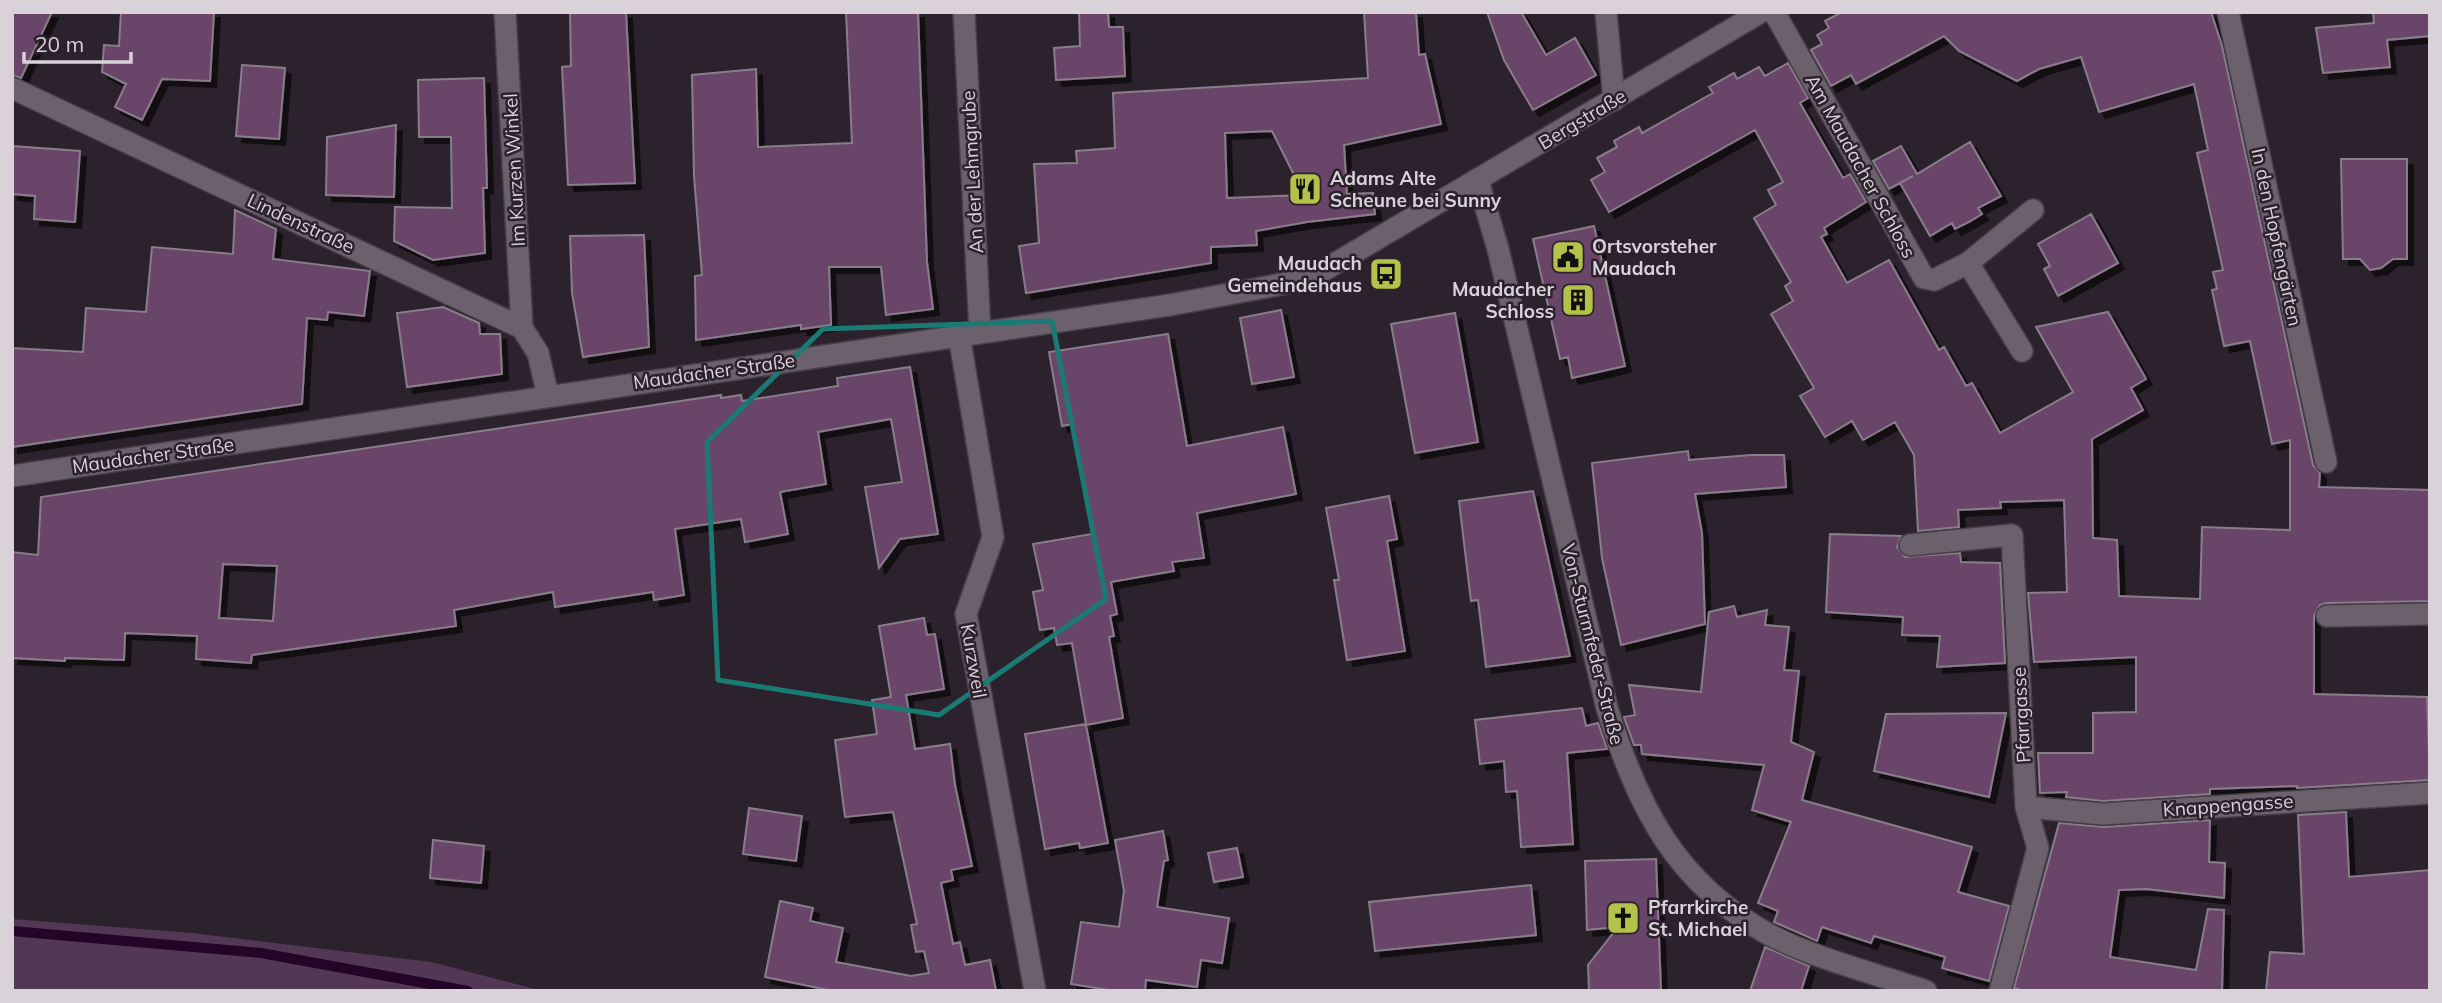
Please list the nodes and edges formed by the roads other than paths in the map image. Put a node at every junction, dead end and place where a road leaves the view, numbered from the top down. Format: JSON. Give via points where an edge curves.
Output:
{"nodes":[{"id":1,"x":505,"y":12,"type":"edge"},
{"id":2,"x":964,"y":12,"type":"edge"},
{"id":3,"x":1606,"y":12,"type":"edge"},
{"id":4,"x":1761,"y":12,"type":"edge"},
{"id":5,"x":1774,"y":12,"type":"edge"},
{"id":6,"x":2228,"y":12,"type":"edge"},
{"id":7,"x":12,"y":88,"type":"edge"},
{"id":8,"x":1614,"y":100,"type":"junction"},
{"id":9,"x":1478,"y":181,"type":"junction"},
{"id":10,"x":2033,"y":210,"type":"dead end"},
{"id":11,"x":1402,"y":226,"type":"joint"},
{"id":12,"x":1968,"y":263,"type":"junction"},
{"id":13,"x":522,"y":328,"type":"junction"},
{"id":14,"x":969,"y":333,"type":"junction"},
{"id":15,"x":2022,"y":351,"type":"dead end"},
{"id":16,"x":548,"y":396,"type":"junction"},
{"id":17,"x":2326,"y":462,"type":"dead end"},
{"id":18,"x":12,"y":476,"type":"edge"},
{"id":19,"x":1910,"y":545,"type":"dead end"},
{"id":20,"x":2430,"y":614,"type":"edge"},
{"id":21,"x":2327,"y":616,"type":"dead end"},
{"id":22,"x":2430,"y":793,"type":"edge"},
{"id":23,"x":2026,"y":807,"type":"junction"},
{"id":24,"x":1035,"y":991,"type":"edge"},
{"id":25,"x":1926,"y":991,"type":"edge"},
{"id":26,"x":2000,"y":991,"type":"edge"}],
"edges":[{"from":1,"to":13,"type":"street","name":"Im Kurzen Winkel"},
{"from":2,"to":14,"type":"street","name":"An der Lehmgrube"},
{"from":3,"to":8,"type":"street"},
{"from":4,"to":8,"type":"street","name":"Bergstraße"},
{"from":5,"to":12,"type":"street","name":"Am Maudacher Schloss","via":[[1924,278],[1934,280]]},
{"from":6,"to":17,"type":"street","name":"In den Hopfengärten"},
{"from":7,"to":13,"type":"street","name":"Lindenstraße"},
{"from":8,"to":9,"type":"street","name":"Bergstraße"},
{"from":9,"to":11,"type":"street","name":"Bergstraße"},
{"from":9,"to":25,"type":"street","name":"Von-Sturmfeder-Straße","via":[[1607,708],[1640,800],[1687,870],[1728,908],[1772,935]]},
{"from":10,"to":12,"type":"street","name":"Am Maudacher Schloss"},
{"from":11,"to":14,"type":"street","name":"Maudacher Straße","via":[[1309,279],[1170,305]]},
{"from":12,"to":15,"type":"street"},
{"from":13,"to":16,"type":"street","via":[[538,353]]},
{"from":14,"to":16,"type":"street","name":"Maudacher Straße"},
{"from":14,"to":24,"type":"street","name":"Kurzweil","via":[[993,537],[965,614]]},
{"from":16,"to":18,"type":"street","name":"Maudacher Straße"},
{"from":19,"to":23,"type":"street","name":"Pfarrgasse","via":[[2012,535]]},
{"from":20,"to":21,"type":"street"},
{"from":22,"to":23,"type":"street","name":"Knappengasse","via":[[2103,814]]},
{"from":23,"to":26,"type":"street","name":"Pfarrgasse","via":[[2038,848]]}]}
